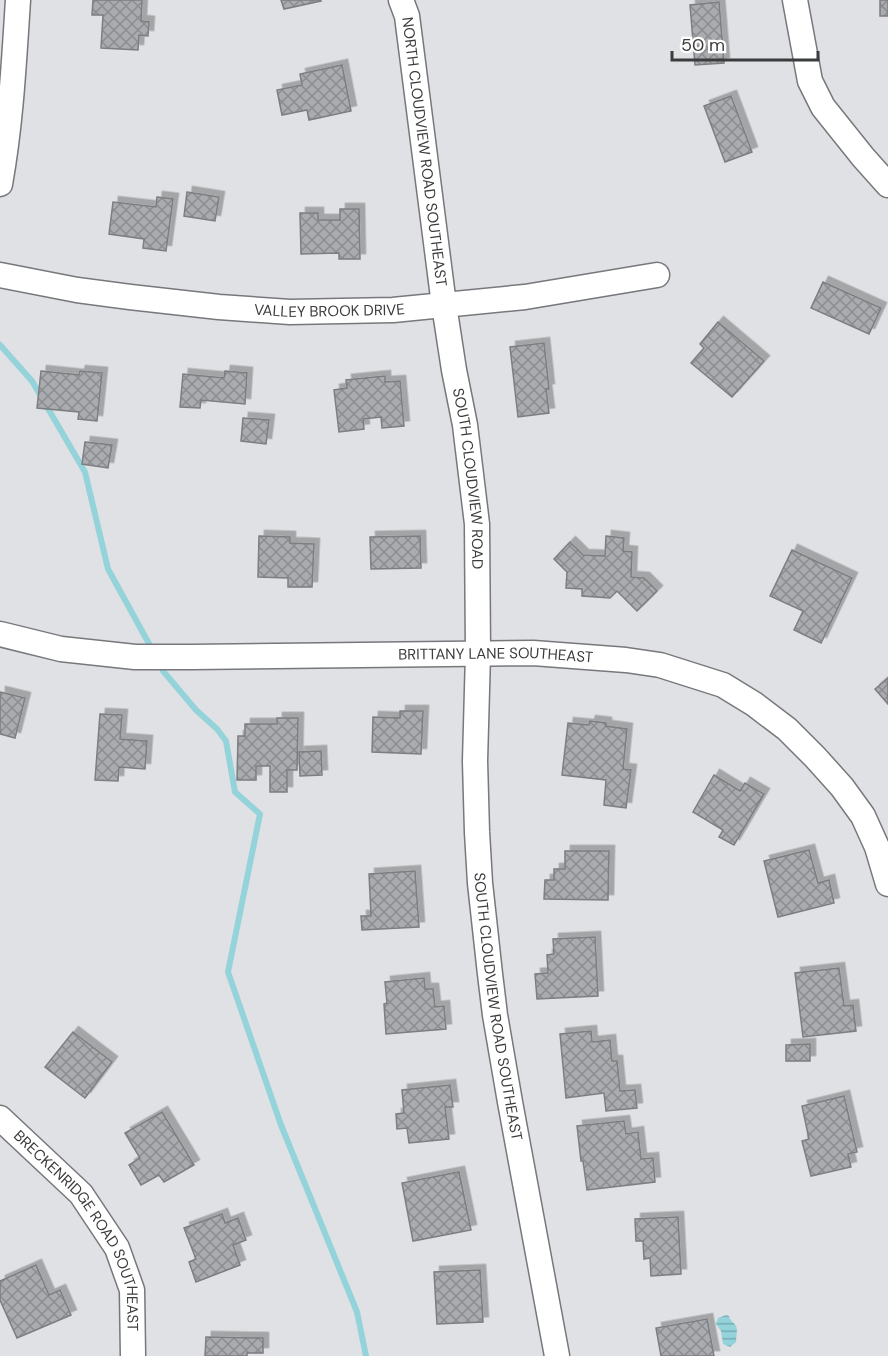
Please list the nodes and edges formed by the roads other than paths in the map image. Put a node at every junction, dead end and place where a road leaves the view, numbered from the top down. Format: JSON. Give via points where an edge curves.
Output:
{"nodes":[{"id":1,"x":18,"y":0,"type":"edge"},
{"id":2,"x":401,"y":0,"type":"edge"},
{"id":3,"x":795,"y":0,"type":"edge"},
{"id":4,"x":0,"y":184,"type":"edge"},
{"id":5,"x":888,"y":185,"type":"edge"},
{"id":6,"x":0,"y":274,"type":"edge"},
{"id":7,"x":657,"y":274,"type":"dead end"},
{"id":8,"x":444,"y":305,"type":"junction"},
{"id":9,"x":0,"y":634,"type":"edge"},
{"id":10,"x":478,"y":654,"type":"junction"},
{"id":11,"x":888,"y":884,"type":"edge"},
{"id":12,"x":0,"y":1118,"type":"edge"},
{"id":13,"x":133,"y":1356,"type":"edge"},
{"id":14,"x":557,"y":1356,"type":"edge"}],
"edges":[{"from":1,"to":4,"type":"street"},
{"from":2,"to":8,"type":"street","name":"NORTH CLOUDVIEW ROAD SOUTHEAST","via":[[407,16]]},
{"from":3,"to":5,"type":"street","via":[[810,81],[823,107]]},
{"from":6,"to":8,"type":"street","name":"VALLEY BROOK DRIVE","via":[[77,290],[290,312]]},
{"from":7,"to":8,"type":"street","name":"VALLEY BROOK DRIVE","via":[[525,297]]},
{"from":8,"to":10,"type":"street","name":"SOUTH CLOUDVIEW ROAD","via":[[477,524]]},
{"from":9,"to":10,"type":"street","name":"BRITTANY LANE SOUTHEAST","via":[[61,649],[135,657]]},
{"from":10,"to":11,"type":"street","name":"BRITTANY LANE SOUTHEAST","via":[[532,653],[626,660],[660,665],[723,685],[787,729],[842,787],[863,816]]},
{"from":10,"to":14,"type":"street","name":"SOUTH CLOUDVIEW ROAD SOUTHEAST","via":[[477,832],[489,963],[510,1102]]},
{"from":12,"to":13,"type":"street","name":"BRECKENRIDGE ROAD SOUTHEAST","via":[[81,1194],[117,1248],[132,1290]]}]}
